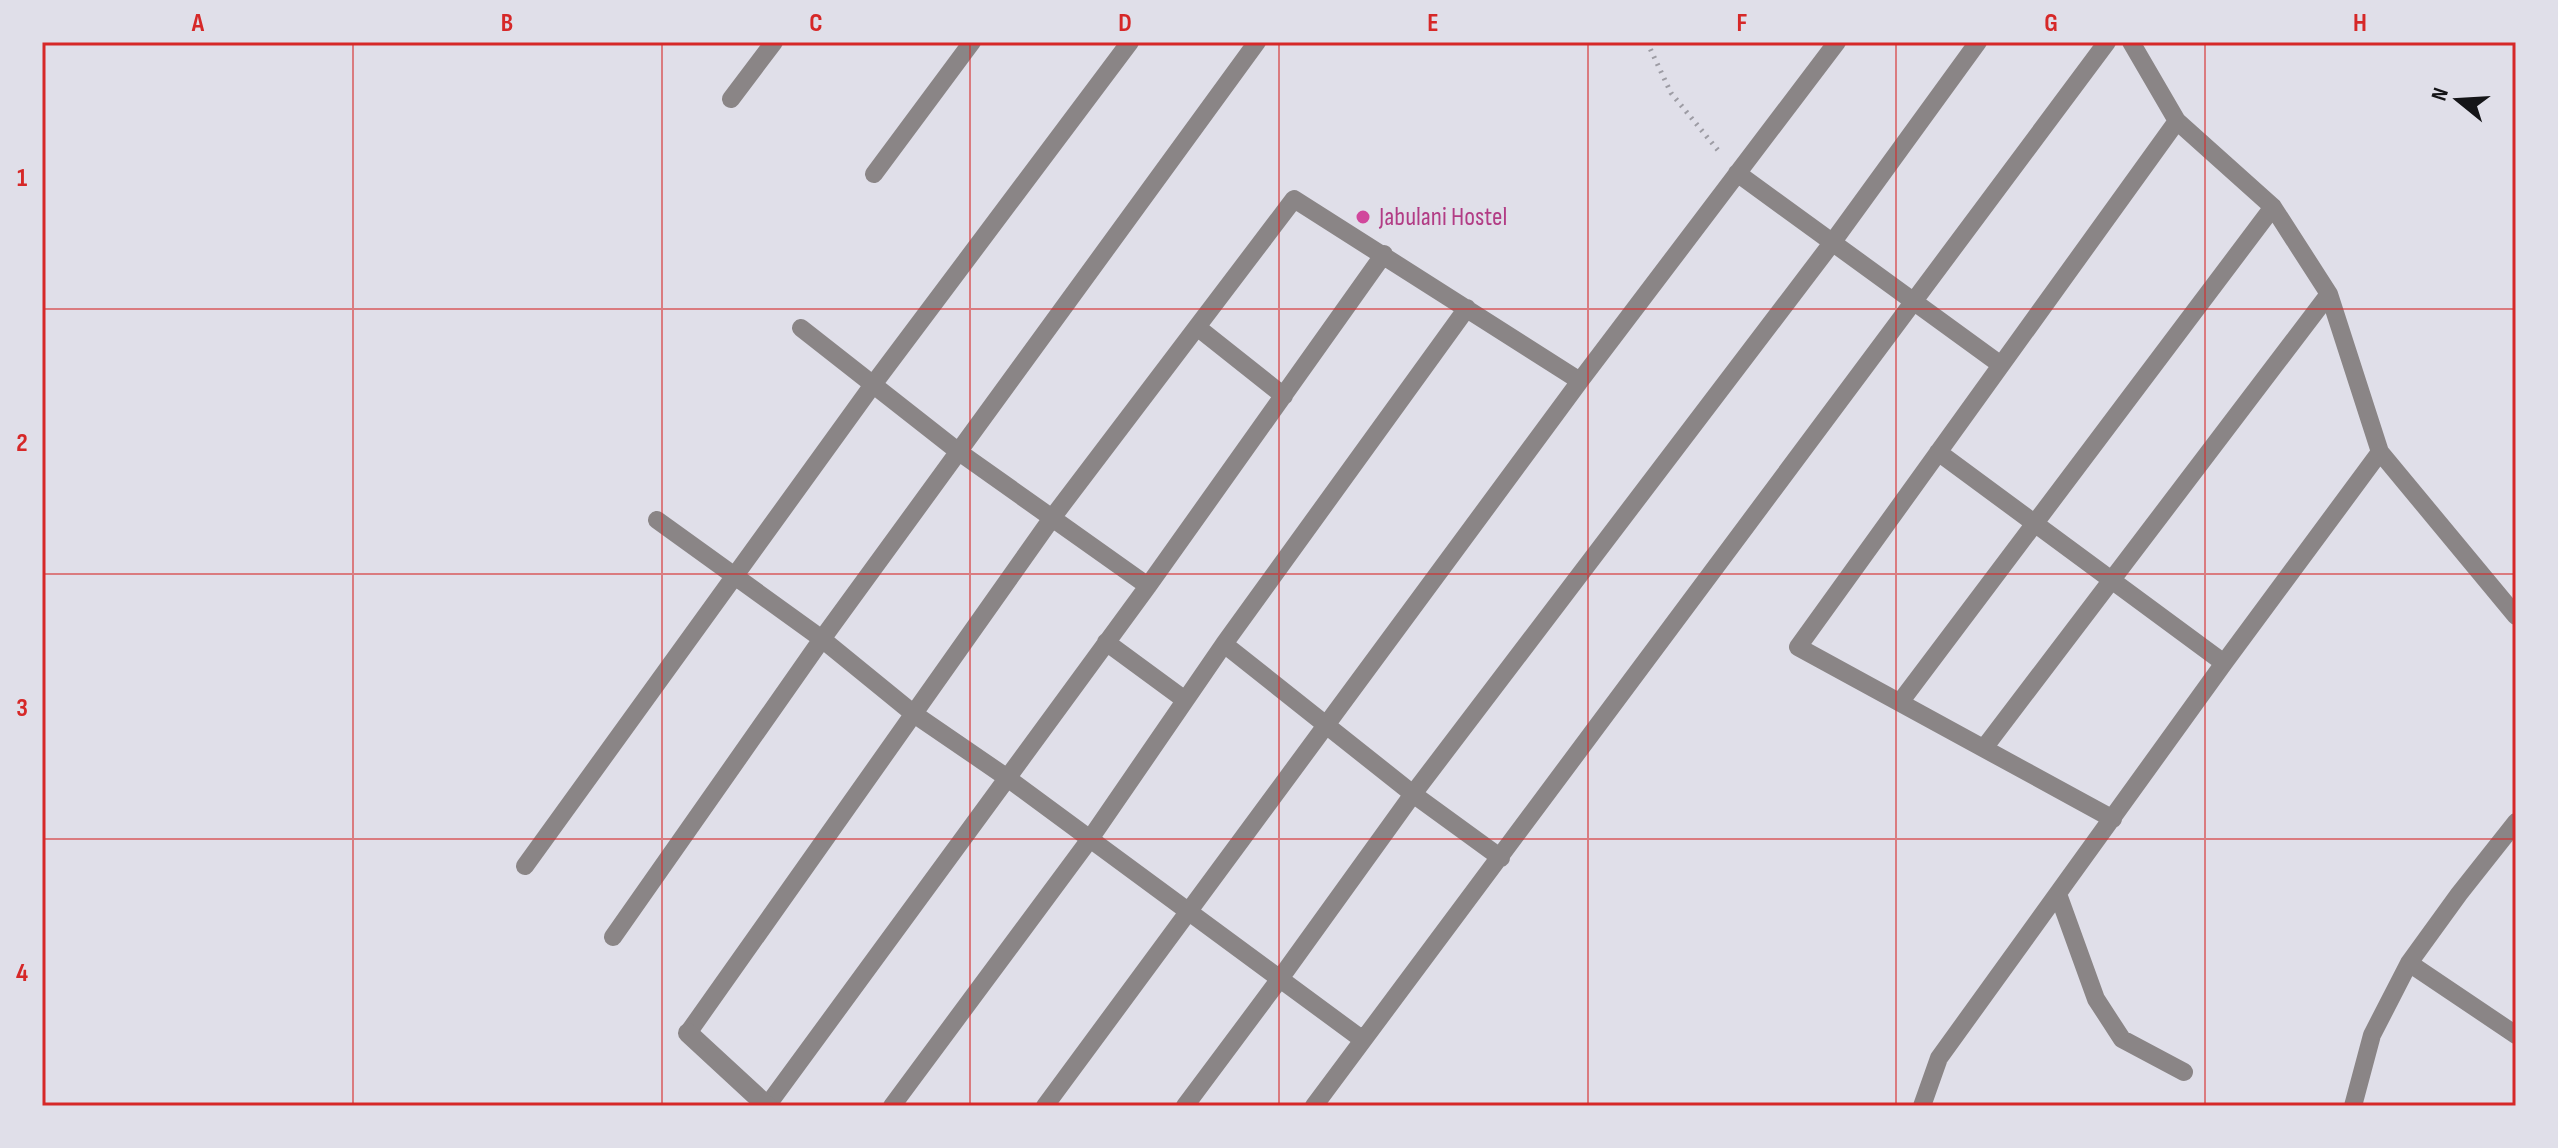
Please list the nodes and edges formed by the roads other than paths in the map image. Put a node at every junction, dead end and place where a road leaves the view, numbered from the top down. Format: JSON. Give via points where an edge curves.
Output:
{"nodes":[{"id":1,"x":774,"y":42,"type":"edge"},
{"id":2,"x":972,"y":42,"type":"edge"},
{"id":3,"x":1130,"y":42,"type":"edge"},
{"id":4,"x":1257,"y":42,"type":"edge"},
{"id":5,"x":1837,"y":42,"type":"edge"},
{"id":6,"x":1978,"y":42,"type":"edge"},
{"id":7,"x":2107,"y":42,"type":"edge"},
{"id":8,"x":2131,"y":42,"type":"edge"},
{"id":9,"x":731,"y":99,"type":"dead end"},
{"id":10,"x":2177,"y":121,"type":"junction"},
{"id":11,"x":1737,"y":173,"type":"junction"},
{"id":12,"x":874,"y":174,"type":"dead end"},
{"id":13,"x":2273,"y":207,"type":"junction"},
{"id":14,"x":1832,"y":243,"type":"junction"},
{"id":15,"x":1384,"y":254,"type":"junction"},
{"id":16,"x":2329,"y":294,"type":"junction"},
{"id":17,"x":1914,"y":303,"type":"junction"},
{"id":18,"x":1467,"y":308,"type":"junction"},
{"id":19,"x":1197,"y":327,"type":"junction"},
{"id":20,"x":801,"y":328,"type":"dead end"},
{"id":21,"x":2001,"y":365,"type":"junction"},
{"id":22,"x":1580,"y":381,"type":"junction"},
{"id":23,"x":872,"y":386,"type":"junction"},
{"id":24,"x":1284,"y":396,"type":"junction"},
{"id":25,"x":959,"y":452,"type":"junction"},
{"id":26,"x":1938,"y":452,"type":"junction"},
{"id":27,"x":2380,"y":452,"type":"junction"},
{"id":28,"x":1052,"y":518,"type":"junction"},
{"id":29,"x":657,"y":520,"type":"dead end"},
{"id":30,"x":2035,"y":523,"type":"junction"},
{"id":31,"x":733,"y":577,"type":"junction"},
{"id":32,"x":2112,"y":580,"type":"junction"},
{"id":33,"x":1148,"y":586,"type":"junction"},
{"id":34,"x":2516,"y":616,"type":"edge"},
{"id":35,"x":822,"y":639,"type":"junction"},
{"id":36,"x":1106,"y":642,"type":"junction"},
{"id":37,"x":1224,"y":644,"type":"junction"},
{"id":38,"x":2224,"y":663,"type":"junction"},
{"id":39,"x":1185,"y":700,"type":"junction"},
{"id":40,"x":1901,"y":701,"type":"junction"},
{"id":41,"x":914,"y":714,"type":"junction"},
{"id":42,"x":1326,"y":726,"type":"junction"},
{"id":43,"x":1984,"y":748,"type":"junction"},
{"id":44,"x":1006,"y":777,"type":"junction"},
{"id":45,"x":1413,"y":794,"type":"junction"},
{"id":46,"x":2113,"y":819,"type":"junction"},
{"id":47,"x":2516,"y":822,"type":"edge"},
{"id":48,"x":1090,"y":839,"type":"junction"},
{"id":49,"x":1501,"y":858,"type":"junction"},
{"id":50,"x":525,"y":866,"type":"dead end"},
{"id":51,"x":2058,"y":894,"type":"junction"},
{"id":52,"x":1188,"y":912,"type":"junction"},
{"id":53,"x":613,"y":937,"type":"dead end"},
{"id":54,"x":2409,"y":963,"type":"junction"},
{"id":55,"x":1279,"y":980,"type":"junction"},
{"id":56,"x":688,"y":1033,"type":"joint"},
{"id":57,"x":2516,"y":1035,"type":"edge"},
{"id":58,"x":1363,"y":1040,"type":"junction"},
{"id":59,"x":2184,"y":1072,"type":"dead end"},
{"id":60,"x":767,"y":1106,"type":"edge"},
{"id":61,"x":892,"y":1106,"type":"edge"},
{"id":62,"x":1045,"y":1106,"type":"edge"},
{"id":63,"x":1185,"y":1106,"type":"edge"},
{"id":64,"x":1314,"y":1106,"type":"edge"},
{"id":65,"x":1922,"y":1106,"type":"edge"},
{"id":66,"x":2353,"y":1106,"type":"edge"}],
"edges":[{"from":1,"to":9,"type":"lane"},
{"from":2,"to":12,"type":"lane"},
{"from":3,"to":23,"type":"lane"},
{"from":4,"to":25,"type":"lane"},
{"from":5,"to":11,"type":"lane"},
{"from":6,"to":14,"type":"lane"},
{"from":7,"to":17,"type":"lane"},
{"from":8,"to":10,"type":"lane"},
{"from":10,"to":13,"type":"lane"},
{"from":10,"to":21,"type":"lane"},
{"from":11,"to":14,"type":"lane"},
{"from":11,"to":22,"type":"lane"},
{"from":13,"to":16,"type":"lane"},
{"from":13,"to":30,"type":"lane"},
{"from":14,"to":17,"type":"lane"},
{"from":14,"to":45,"type":"lane"},
{"from":15,"to":18,"type":"lane"},
{"from":15,"to":19,"type":"lane","via":[[1294,199]]},
{"from":15,"to":24,"type":"lane"},
{"from":16,"to":27,"type":"lane"},
{"from":16,"to":32,"type":"lane"},
{"from":17,"to":21,"type":"lane"},
{"from":17,"to":49,"type":"lane"},
{"from":18,"to":22,"type":"lane"},
{"from":18,"to":37,"type":"lane"},
{"from":19,"to":24,"type":"lane"},
{"from":19,"to":28,"type":"lane"},
{"from":20,"to":23,"type":"lane"},
{"from":21,"to":26,"type":"lane"},
{"from":22,"to":42,"type":"lane"},
{"from":23,"to":25,"type":"lane"},
{"from":23,"to":31,"type":"lane"},
{"from":24,"to":33,"type":"lane"},
{"from":25,"to":28,"type":"lane"},
{"from":25,"to":35,"type":"lane"},
{"from":26,"to":30,"type":"lane"},
{"from":26,"to":40,"type":"lane","via":[[1798,647]]},
{"from":27,"to":34,"type":"lane"},
{"from":27,"to":38,"type":"lane"},
{"from":28,"to":33,"type":"lane"},
{"from":28,"to":41,"type":"lane"},
{"from":29,"to":31,"type":"lane"},
{"from":30,"to":32,"type":"lane"},
{"from":30,"to":40,"type":"lane"},
{"from":31,"to":35,"type":"lane"},
{"from":31,"to":50,"type":"lane"},
{"from":32,"to":38,"type":"lane"},
{"from":32,"to":43,"type":"lane"},
{"from":33,"to":36,"type":"lane"},
{"from":35,"to":41,"type":"lane"},
{"from":35,"to":53,"type":"lane"},
{"from":36,"to":39,"type":"lane"},
{"from":36,"to":44,"type":"lane"},
{"from":37,"to":39,"type":"lane"},
{"from":37,"to":42,"type":"lane"},
{"from":38,"to":46,"type":"lane"},
{"from":39,"to":48,"type":"lane"},
{"from":40,"to":43,"type":"lane"},
{"from":41,"to":44,"type":"lane"},
{"from":41,"to":56,"type":"lane"},
{"from":42,"to":45,"type":"lane"},
{"from":42,"to":52,"type":"lane"},
{"from":43,"to":46,"type":"lane"},
{"from":44,"to":48,"type":"lane"},
{"from":44,"to":60,"type":"lane"},
{"from":45,"to":49,"type":"lane"},
{"from":45,"to":55,"type":"lane"},
{"from":46,"to":51,"type":"lane"},
{"from":47,"to":54,"type":"lane"},
{"from":48,"to":52,"type":"lane"},
{"from":48,"to":61,"type":"lane"},
{"from":49,"to":58,"type":"lane"},
{"from":51,"to":59,"type":"lane","via":[[2096,999],[2122,1039]]},
{"from":51,"to":65,"type":"lane","via":[[1939,1058]]},
{"from":52,"to":55,"type":"lane"},
{"from":52,"to":62,"type":"lane"},
{"from":54,"to":57,"type":"lane"},
{"from":54,"to":66,"type":"lane","via":[[2372,1035]]},
{"from":55,"to":58,"type":"lane"},
{"from":55,"to":63,"type":"lane"},
{"from":56,"to":60,"type":"street"},
{"from":58,"to":64,"type":"lane"}]}
